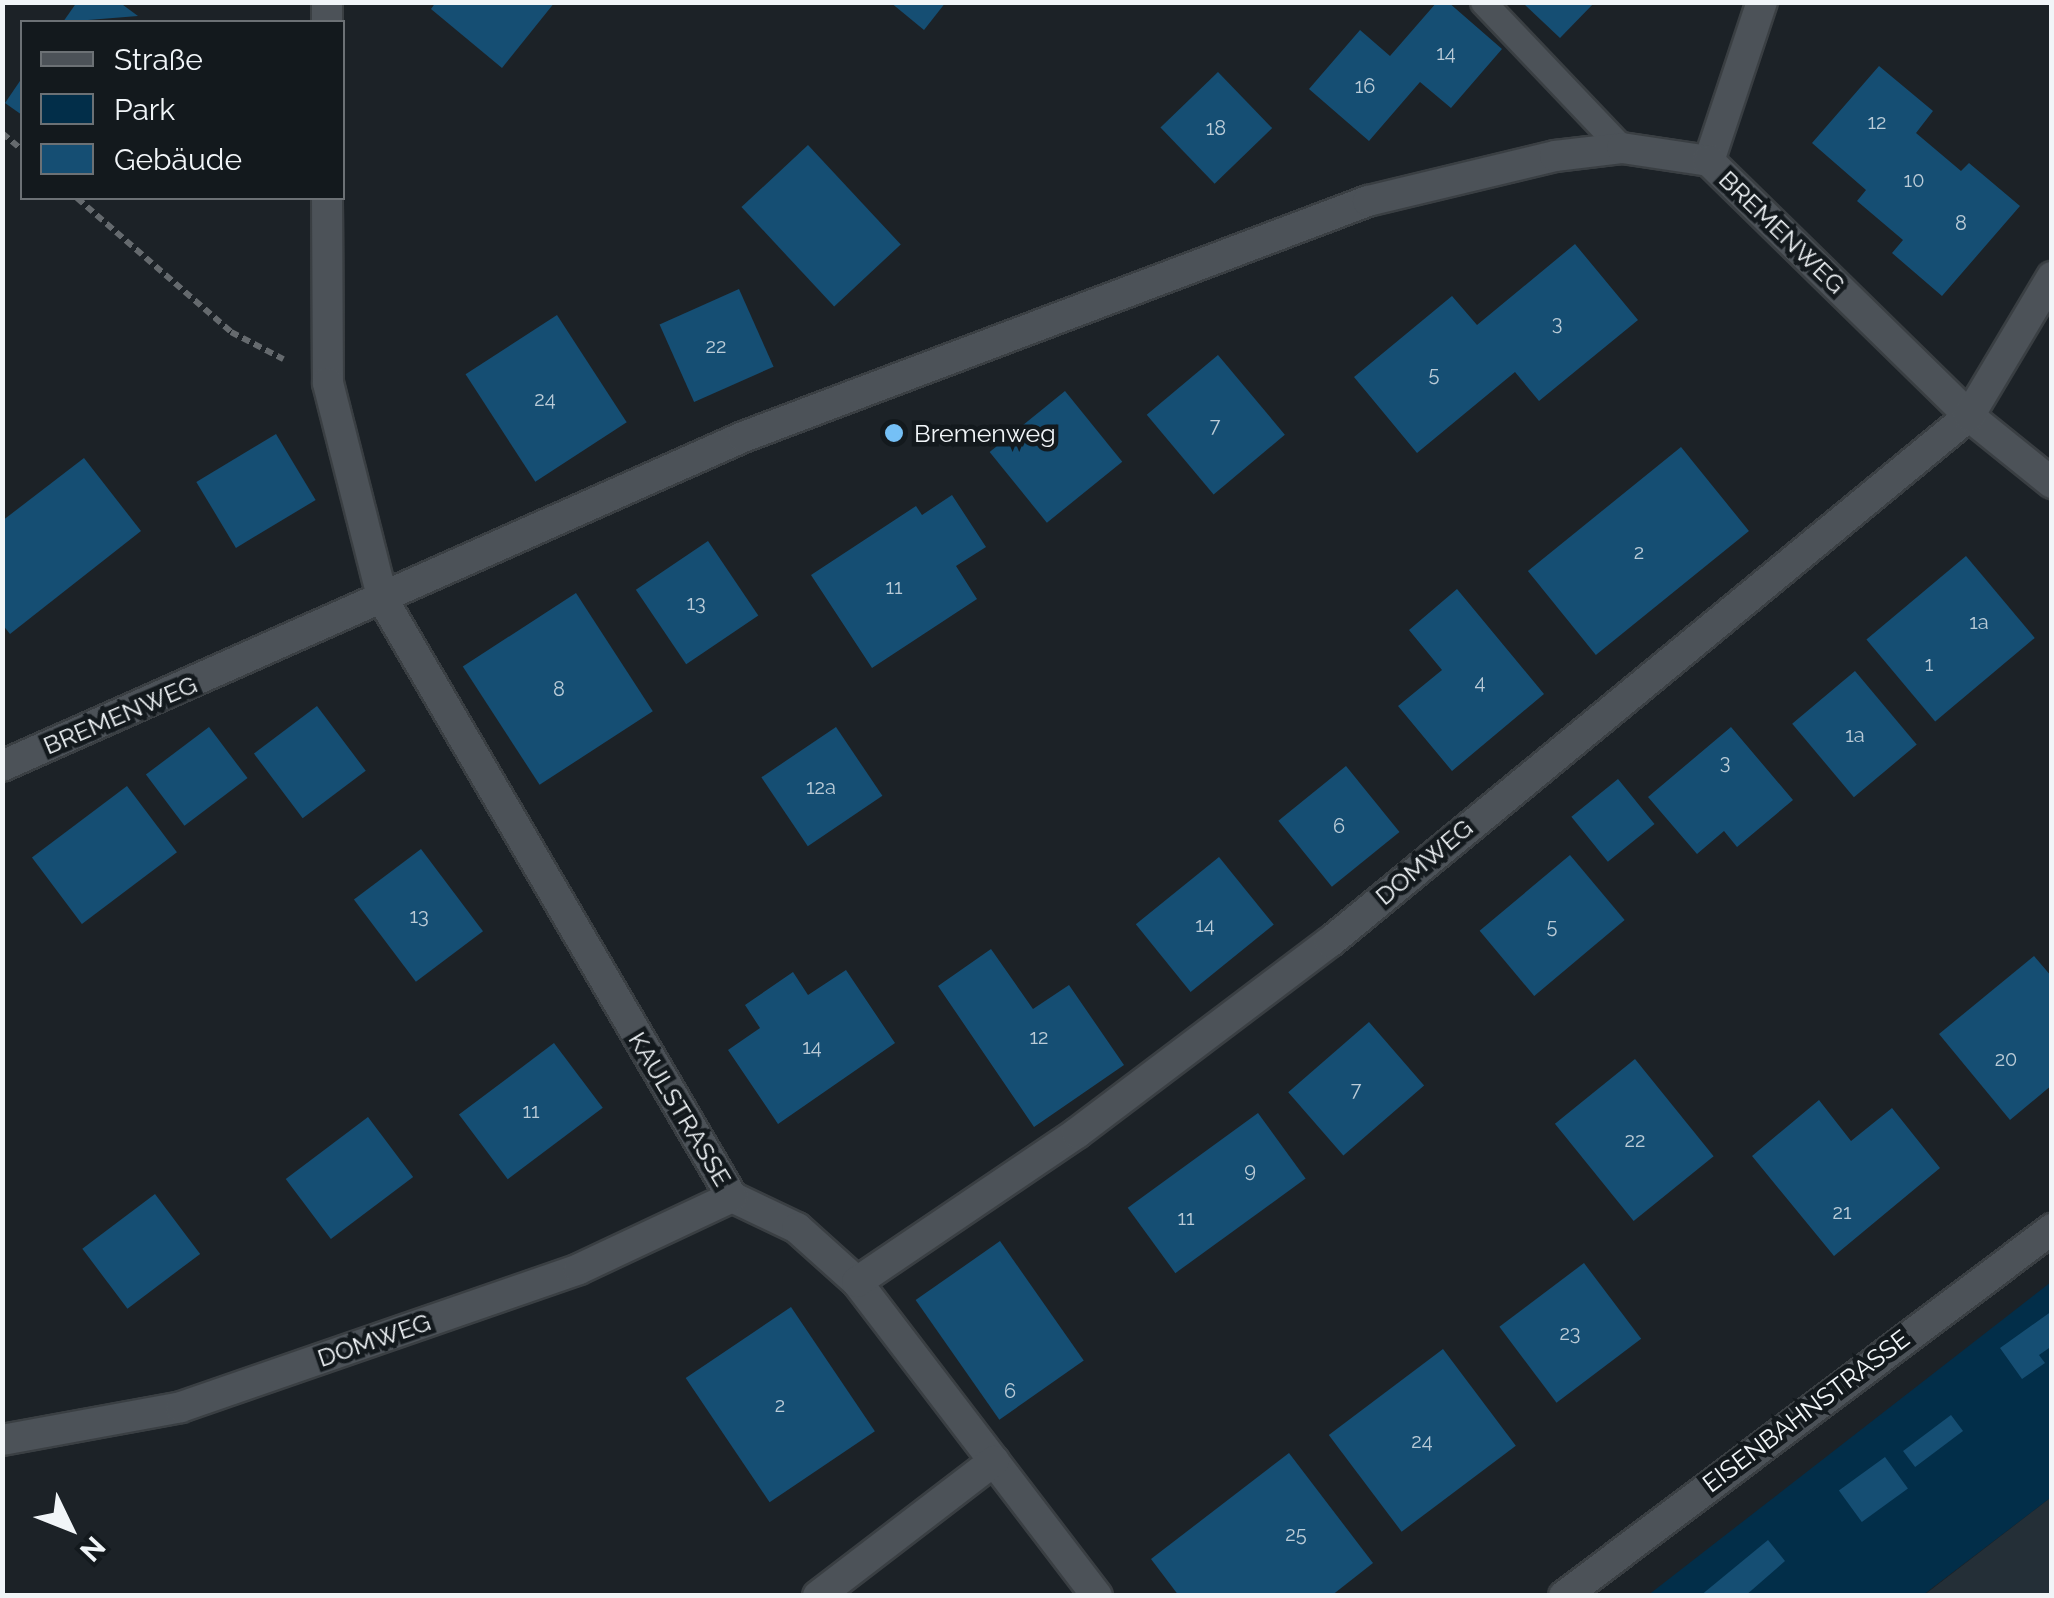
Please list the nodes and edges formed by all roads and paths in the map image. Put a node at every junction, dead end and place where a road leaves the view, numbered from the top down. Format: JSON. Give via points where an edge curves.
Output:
{"nodes":[{"id":1,"x":1484,"y":2,"type":"edge"},
{"id":2,"x":1762,"y":2,"type":"edge"},
{"id":3,"x":1622,"y":148,"type":"junction"},
{"id":4,"x":1709,"y":161,"type":"junction"},
{"id":5,"x":79,"y":200,"type":"edge"},
{"id":6,"x":327,"y":200,"type":"edge"},
{"id":7,"x":2052,"y":277,"type":"edge"},
{"id":8,"x":328,"y":382,"type":"junction"},
{"id":9,"x":1970,"y":416,"type":"junction"},
{"id":10,"x":2052,"y":483,"type":"edge"},
{"id":11,"x":383,"y":600,"type":"junction"},
{"id":12,"x":2,"y":766,"type":"edge"},
{"id":13,"x":732,"y":1197,"type":"junction"},
{"id":14,"x":2052,"y":1229,"type":"edge"},
{"id":15,"x":857,"y":1282,"type":"junction"},
{"id":16,"x":2,"y":1440,"type":"edge"},
{"id":17,"x":994,"y":1460,"type":"junction"},
{"id":18,"x":818,"y":1596,"type":"edge"},
{"id":19,"x":1097,"y":1596,"type":"edge"},
{"id":20,"x":1564,"y":1596,"type":"edge"}],
"edges":[{"from":1,"to":3,"type":"lane"},
{"from":2,"to":4,"type":"street"},
{"from":3,"to":4,"type":"street","name":"BREMENWEG"},
{"from":3,"to":11,"type":"street","name":"BREMENWEG","via":[[1368,201],[743,437]]},
{"from":4,"to":9,"type":"street","name":"BREMENWEG"},
{"from":5,"to":8,"type":"path","via":[[231,332]]},
{"from":6,"to":8,"type":"street","name":"KAULSTRASSE"},
{"from":7,"to":9,"type":"street"},
{"from":8,"to":11,"type":"street","name":"KAULSTRASSE"},
{"from":9,"to":10,"type":"street","name":"BREMENWEG"},
{"from":9,"to":15,"type":"street","name":"DOMWEG","via":[[1330,942],[1077,1133]]},
{"from":11,"to":12,"type":"street","name":"BREMENWEG"},
{"from":11,"to":13,"type":"street","name":"KAULSTRASSE"},
{"from":13,"to":15,"type":"street","name":"KAULSTRASSE","via":[[797,1228]]},
{"from":13,"to":16,"type":"street","name":"DOMWEG","via":[[579,1268],[181,1406]]},
{"from":14,"to":20,"type":"street","name":"EISENBAHNSTRASSE"},
{"from":15,"to":17,"type":"street","name":"KAULSTRASSE"},
{"from":17,"to":18,"type":"street"},
{"from":17,"to":19,"type":"street","name":"KAULSTRASSE"}]}
